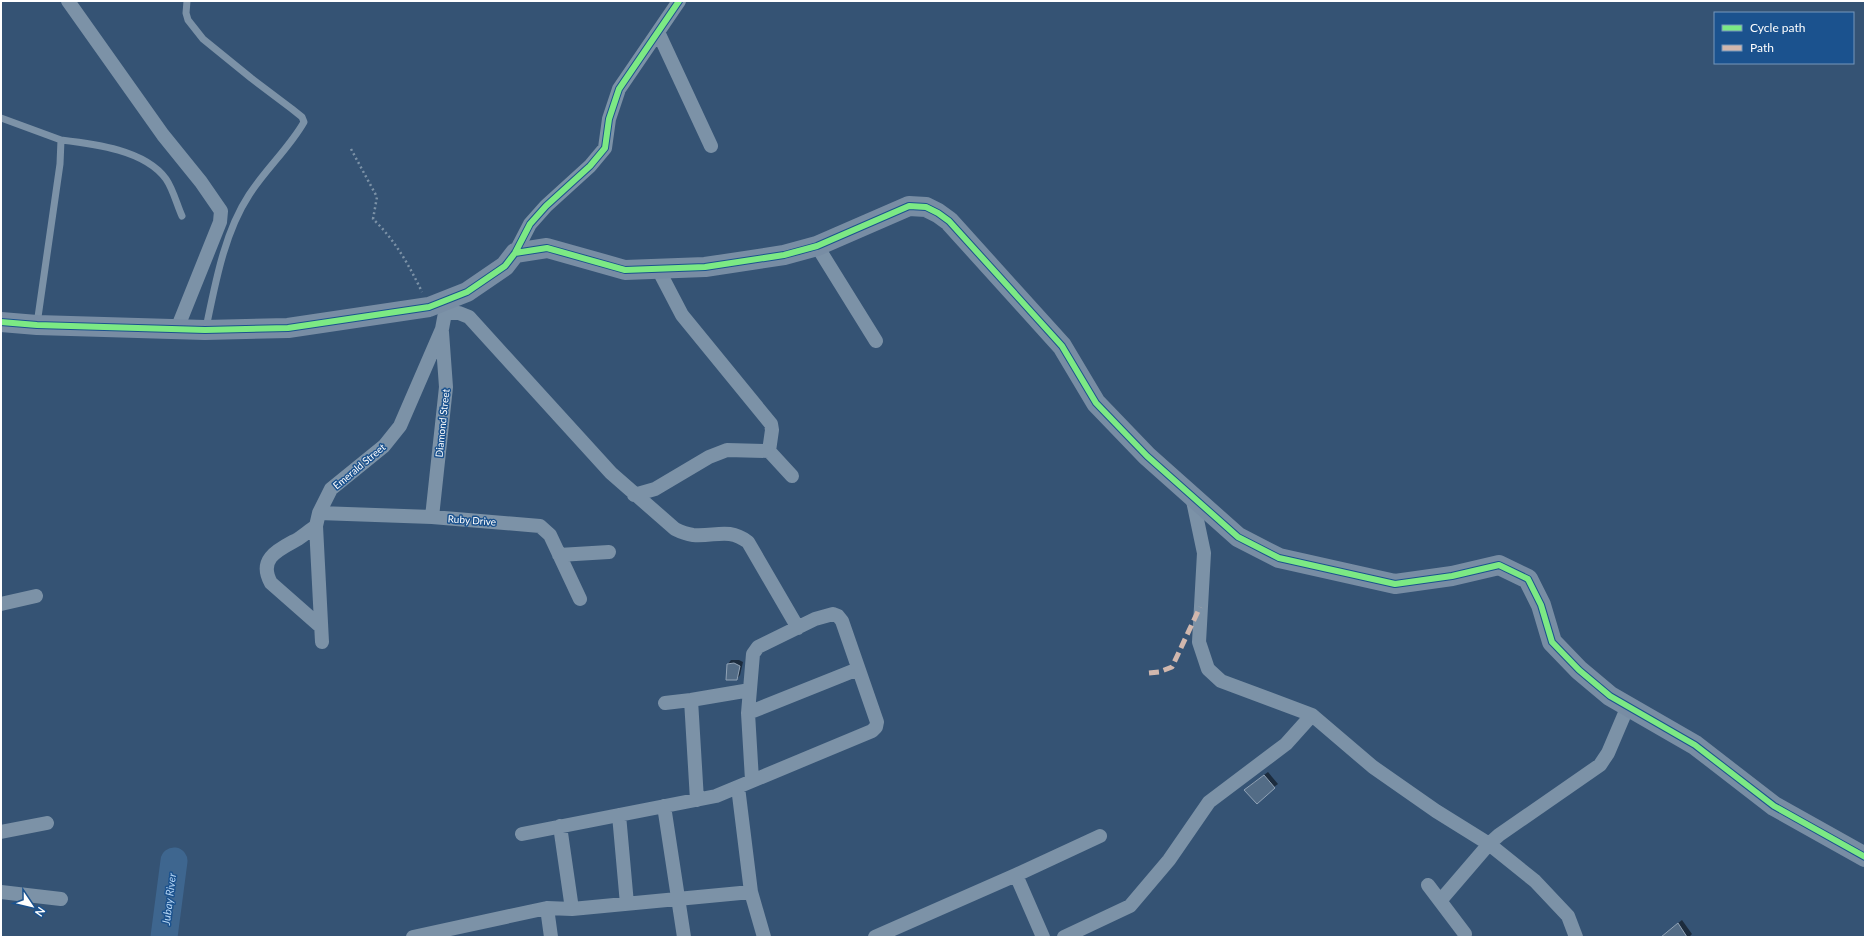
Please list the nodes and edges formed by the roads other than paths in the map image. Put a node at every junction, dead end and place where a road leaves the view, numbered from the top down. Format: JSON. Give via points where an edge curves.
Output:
{"nodes":[{"id":1,"x":68,"y":1,"type":"edge"},
{"id":2,"x":187,"y":1,"type":"edge"},
{"id":3,"x":679,"y":1,"type":"edge"},
{"id":4,"x":658,"y":32,"type":"junction"},
{"id":5,"x":1,"y":118,"type":"edge"},
{"id":6,"x":62,"y":140,"type":"junction"},
{"id":7,"x":711,"y":146,"type":"dead end"},
{"id":8,"x":182,"y":216,"type":"dead end"},
{"id":9,"x":817,"y":246,"type":"junction"},
{"id":10,"x":515,"y":253,"type":"junction"},
{"id":11,"x":658,"y":269,"type":"junction"},
{"id":12,"x":439,"y":306,"type":"junction"},
{"id":13,"x":1,"y":322,"type":"edge"},
{"id":14,"x":37,"y":325,"type":"junction"},
{"id":15,"x":177,"y":329,"type":"junction"},
{"id":16,"x":442,"y":329,"type":"junction"},
{"id":17,"x":205,"y":330,"type":"junction"},
{"id":18,"x":876,"y":341,"type":"dead end"},
{"id":19,"x":769,"y":451,"type":"junction"},
{"id":20,"x":792,"y":476,"type":"dead end"},
{"id":21,"x":634,"y":495,"type":"junction"},
{"id":22,"x":1192,"y":496,"type":"junction"},
{"id":23,"x":432,"y":517,"type":"junction"},
{"id":24,"x":318,"y":519,"type":"junction"},
{"id":25,"x":609,"y":552,"type":"dead end"},
{"id":26,"x":559,"y":555,"type":"junction"},
{"id":27,"x":36,"y":596,"type":"dead end"},
{"id":28,"x":580,"y":599,"type":"dead end"},
{"id":29,"x":1,"y":604,"type":"edge"},
{"id":30,"x":321,"y":627,"type":"junction"},
{"id":31,"x":798,"y":628,"type":"junction"},
{"id":32,"x":322,"y":642,"type":"dead end"},
{"id":33,"x":858,"y":669,"type":"junction"},
{"id":34,"x":750,"y":690,"type":"junction"},
{"id":35,"x":691,"y":700,"type":"junction"},
{"id":36,"x":665,"y":703,"type":"dead end"},
{"id":37,"x":1628,"y":706,"type":"junction"},
{"id":38,"x":748,"y":713,"type":"junction"},
{"id":39,"x":1312,"y":714,"type":"junction"},
{"id":40,"x":752,"y":780,"type":"junction"},
{"id":41,"x":738,"y":787,"type":"junction"},
{"id":42,"x":697,"y":800,"type":"junction"},
{"id":43,"x":664,"y":806,"type":"junction"},
{"id":44,"x":619,"y":815,"type":"junction"},
{"id":45,"x":47,"y":823,"type":"dead end"},
{"id":46,"x":560,"y":826,"type":"junction"},
{"id":47,"x":1,"y":832,"type":"edge"},
{"id":48,"x":522,"y":834,"type":"dead end"},
{"id":49,"x":1100,"y":836,"type":"dead end"},
{"id":50,"x":1489,"y":844,"type":"junction"},
{"id":51,"x":1865,"y":857,"type":"edge"},
{"id":52,"x":1016,"y":875,"type":"junction"},
{"id":53,"x":1428,"y":885,"type":"dead end"},
{"id":54,"x":1,"y":892,"type":"edge"},
{"id":55,"x":751,"y":892,"type":"junction"},
{"id":56,"x":61,"y":899,"type":"dead end"},
{"id":57,"x":678,"y":900,"type":"junction"},
{"id":58,"x":1440,"y":901,"type":"junction"},
{"id":59,"x":627,"y":904,"type":"junction"},
{"id":60,"x":546,"y":908,"type":"junction"},
{"id":61,"x":572,"y":909,"type":"junction"},
{"id":62,"x":900,"y":932,"type":"edge"},
{"id":63,"x":1465,"y":934,"type":"dead end"},
{"id":64,"x":413,"y":937,"type":"edge"},
{"id":65,"x":551,"y":937,"type":"edge"},
{"id":66,"x":684,"y":937,"type":"edge"},
{"id":67,"x":764,"y":937,"type":"edge"},
{"id":68,"x":875,"y":937,"type":"edge"},
{"id":69,"x":1043,"y":937,"type":"edge"},
{"id":70,"x":1064,"y":937,"type":"edge"},
{"id":71,"x":1576,"y":937,"type":"edge"}],
"edges":[{"from":1,"to":15,"type":"street","via":[[163,135],[221,211],[220,222]]},
{"from":2,"to":17,"type":"lane","via":[[188,20],[203,39],[292,108],[304,122],[252,190],[235,220],[216,280]]},
{"from":3,"to":4,"type":"street"},
{"from":4,"to":7,"type":"street"},
{"from":4,"to":10,"type":"street","via":[[619,89],[609,119],[605,148],[530,224]]},
{"from":5,"to":6,"type":"lane"},
{"from":6,"to":8,"type":"lane","via":[[109,146],[152,165],[167,180]]},
{"from":6,"to":14,"type":"lane"},
{"from":9,"to":11,"type":"street","via":[[784,255],[705,267]]},
{"from":9,"to":18,"type":"street"},
{"from":9,"to":22,"type":"street","via":[[908,206],[926,207],[938,212],[1062,346],[1096,403],[1147,456]]},
{"from":10,"to":11,"type":"street","via":[[547,248],[625,270]]},
{"from":10,"to":12,"type":"street","via":[[505,266],[467,292]]},
{"from":11,"to":19,"type":"street","via":[[682,315],[771,424]]},
{"from":12,"to":16,"type":"street","name":"Emerald Street"},
{"from":12,"to":17,"type":"street","via":[[288,328]]},
{"from":12,"to":21,"type":"street","via":[[469,317]]},
{"from":13,"to":14,"type":"street"},
{"from":14,"to":15,"type":"street"},
{"from":15,"to":17,"type":"street"},
{"from":16,"to":23,"type":"street","name":"Diamond Street","via":[[446,387]]},
{"from":16,"to":24,"type":"street","name":"Emerald Street","via":[[400,426],[384,446],[331,489]]},
{"from":19,"to":20,"type":"street"},
{"from":19,"to":21,"type":"street","via":[[727,450],[709,457],[654,490]]},
{"from":21,"to":31,"type":"street","via":[[675,529],[686,534],[726,533],[740,536],[748,542]]},
{"from":22,"to":37,"type":"street","via":[[1238,537],[1278,558],[1294,562],[1395,584],[1452,576],[1499,565],[1528,579],[1541,604],[1552,642],[1579,670],[1610,696]]},
{"from":22,"to":39,"type":"street","via":[[1204,553],[1200,642],[1208,669],[1221,681]]},
{"from":23,"to":24,"type":"street","name":"Ruby Drive"},
{"from":23,"to":26,"type":"street","name":"Ruby Drive","via":[[540,526],[550,535]]},
{"from":24,"to":30,"type":"street","name":"Emerald Street"},
{"from":24,"to":30,"type":"street","via":[[300,538],[276,550],[269,560],[267,576],[271,583]]},
{"from":25,"to":26,"type":"street"},
{"from":26,"to":28,"type":"street","name":"Ruby Drive"},
{"from":27,"to":29,"type":"street"},
{"from":30,"to":32,"type":"street","name":"Emerald Street"},
{"from":31,"to":33,"type":"street","via":[[815,619],[833,614],[838,616]]},
{"from":31,"to":34,"type":"street","via":[[755,650]]},
{"from":33,"to":38,"type":"street"},
{"from":33,"to":40,"type":"street","via":[[877,722],[876,727],[872,731]]},
{"from":34,"to":35,"type":"street"},
{"from":34,"to":38,"type":"street"},
{"from":35,"to":36,"type":"street"},
{"from":35,"to":42,"type":"street"},
{"from":37,"to":50,"type":"street","via":[[1608,753],[1600,765]]},
{"from":37,"to":51,"type":"street","via":[[1695,745],[1774,806]]},
{"from":38,"to":40,"type":"street"},
{"from":39,"to":50,"type":"street","via":[[1373,767]]},
{"from":39,"to":70,"type":"street","via":[[1286,744],[1209,802],[1169,860],[1130,906]]},
{"from":40,"to":41,"type":"street"},
{"from":41,"to":42,"type":"street"},
{"from":41,"to":55,"type":"street"},
{"from":42,"to":43,"type":"street"},
{"from":43,"to":44,"type":"street"},
{"from":43,"to":57,"type":"street"},
{"from":44,"to":46,"type":"street"},
{"from":44,"to":59,"type":"street"},
{"from":45,"to":47,"type":"street"},
{"from":46,"to":48,"type":"street"},
{"from":46,"to":61,"type":"street"},
{"from":49,"to":52,"type":"street"},
{"from":50,"to":58,"type":"street"},
{"from":50,"to":71,"type":"street","via":[[1535,881],[1568,916]]},
{"from":52,"to":62,"type":"street"},
{"from":52,"to":69,"type":"street"},
{"from":53,"to":58,"type":"street"},
{"from":54,"to":56,"type":"street"},
{"from":55,"to":57,"type":"street"},
{"from":55,"to":67,"type":"street"},
{"from":57,"to":59,"type":"street"},
{"from":57,"to":66,"type":"street"},
{"from":58,"to":63,"type":"street"},
{"from":59,"to":61,"type":"street"},
{"from":60,"to":61,"type":"street"},
{"from":60,"to":64,"type":"street"},
{"from":60,"to":65,"type":"street"},
{"from":62,"to":68,"type":"street"}]}
